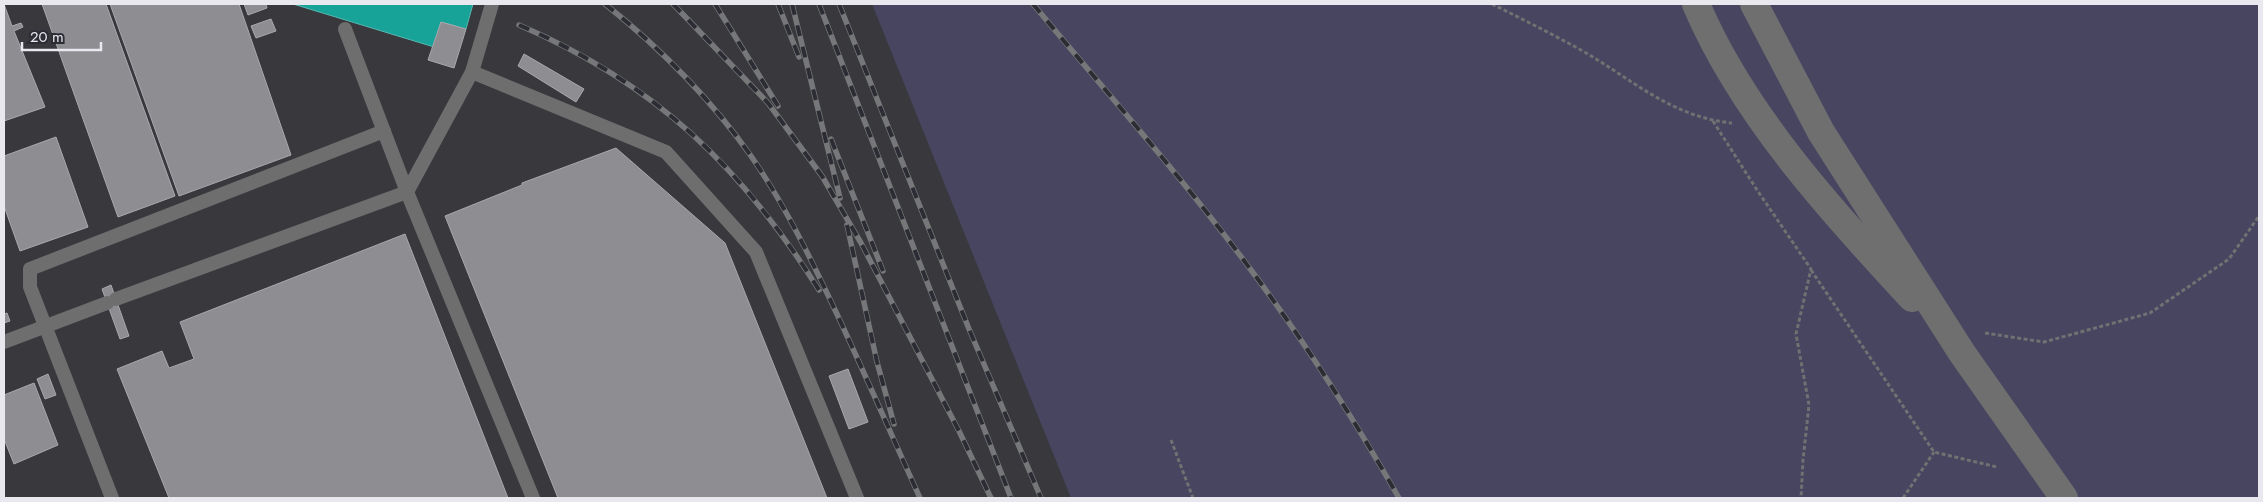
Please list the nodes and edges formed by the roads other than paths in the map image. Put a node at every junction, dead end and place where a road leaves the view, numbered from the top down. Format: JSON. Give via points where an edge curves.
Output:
{"nodes":[{"id":1,"x":492,"y":4,"type":"edge"},
{"id":2,"x":1696,"y":4,"type":"edge"},
{"id":3,"x":1754,"y":4,"type":"edge"},
{"id":4,"x":345,"y":29,"type":"dead end"},
{"id":5,"x":472,"y":72,"type":"junction"},
{"id":6,"x":384,"y":131,"type":"junction"},
{"id":7,"x":407,"y":192,"type":"junction"},
{"id":8,"x":45,"y":326,"type":"junction"},
{"id":9,"x":4,"y":342,"type":"edge"},
{"id":10,"x":1962,"y":353,"type":"junction"},
{"id":11,"x":112,"y":498,"type":"edge"},
{"id":12,"x":533,"y":498,"type":"edge"},
{"id":13,"x":858,"y":498,"type":"edge"},
{"id":14,"x":2064,"y":498,"type":"edge"}],
"edges":[{"from":1,"to":5,"type":"lane"},
{"from":2,"to":10,"type":"main road","via":[[1733,76],[1816,189],[1842,222]]},
{"from":3,"to":10,"type":"main road","via":[[1821,132]]},
{"from":4,"to":6,"type":"lane"},
{"from":5,"to":7,"type":"lane"},
{"from":5,"to":13,"type":"lane","via":[[666,152],[756,252]]},
{"from":6,"to":7,"type":"lane"},
{"from":6,"to":8,"type":"lane","via":[[30,269],[30,287]]},
{"from":7,"to":8,"type":"lane"},
{"from":7,"to":12,"type":"lane"},
{"from":8,"to":9,"type":"lane"},
{"from":8,"to":11,"type":"lane"},
{"from":10,"to":14,"type":"main road"}]}
